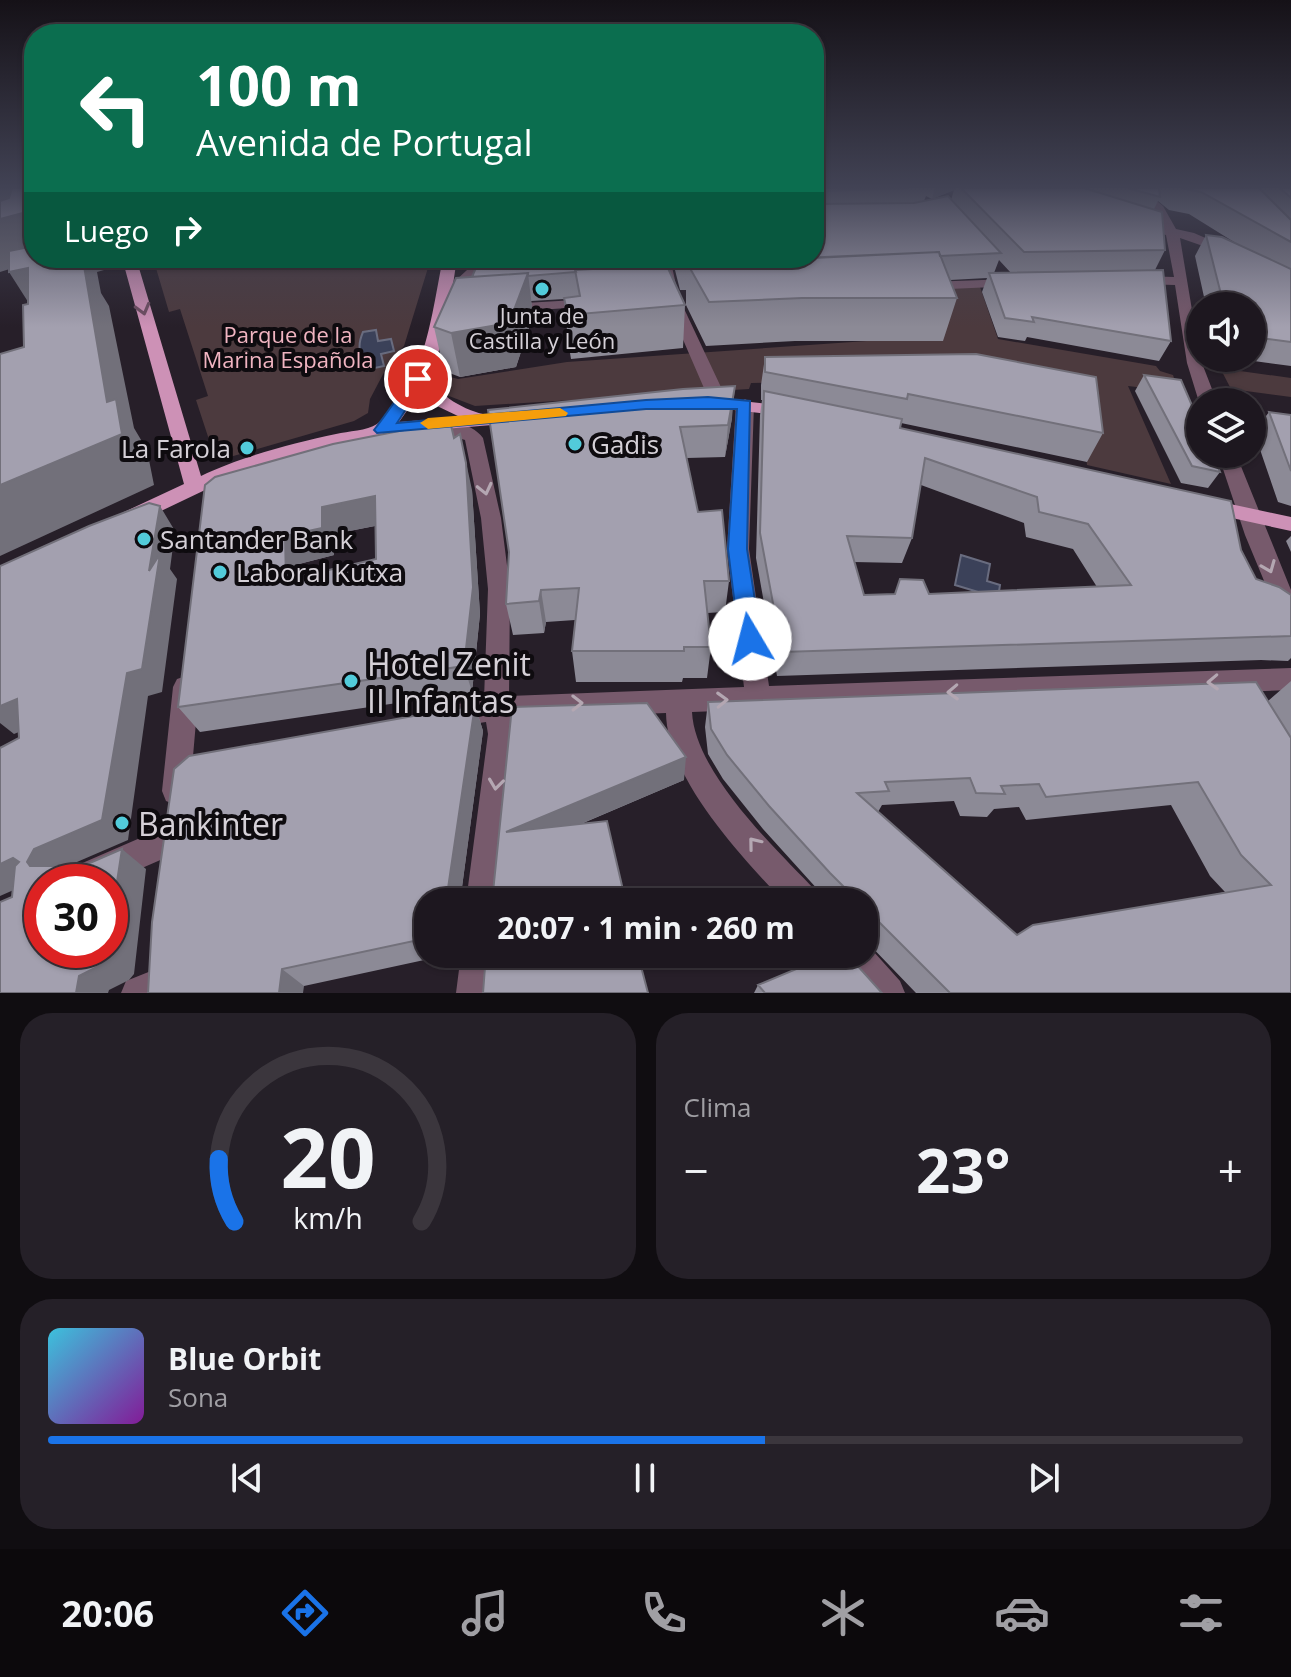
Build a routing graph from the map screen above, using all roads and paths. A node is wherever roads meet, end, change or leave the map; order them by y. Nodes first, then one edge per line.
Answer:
1 (1159, 234) edge
2 (1171, 234) edge
3 (1201, 234) edge
4 (1174, 240) junction
5 (132, 268) edge
6 (449, 268) edge
7 (480, 268) edge
8 (663, 268) edge
9 (1010, 280) edge
10 (1123, 280) edge
11 (1181, 281) junction
12 (909, 287) edge
13 (690, 297) edge
14 (664, 299) junction
15 (613, 302) edge
16 (498, 309) edge
17 (446, 310) junction
18 (421, 372) junction
19 (1203, 388) edge
20 (719, 402) junction
21 (681, 403) edge
22 (745, 404) junction
23 (537, 415) edge
24 (807, 416) edge
25 (499, 420) junction
26 (1266, 425) edge
27 (1291, 429) edge
28 (382, 430) junction
29 (451, 430) junction
30 (344, 454) junction
31 (1232, 468) edge
32 (207, 494) junction
33 (1190, 502) edge
34 (1249, 515) junction
35 (1291, 524) edge
36 (110, 526) edge
37 (1288, 607) edge
38 (189, 656) edge
39 (1291, 679) edge
40 (758, 699) junction
41 (685, 701) junction
42 (499, 707) junction
43 (426, 720) edge
44 (210, 758) edge
45 (179, 763) junction
46 (128, 867) edge
47 (484, 888) edge
48 (793, 888) edge
49 (476, 968) edge
50 (866, 968) edge
51 (473, 993) edge
52 (888, 993) edge

1 - 4 street
2 - 4 street
3 - 4 street
4 - 11 street
5 -> 32 main road
6 - 17 main road
7 - 17 street
8 - 14 street
9 - 12 street
10 - 11 street
11 - 19 street
13 - 14 street
14 - 20 street
15 - 16 street
17 - 18 main road
18 - 25 main road
18 - 28 main road
20 - 21 main road
20 - 22 main road
22 - 24 main road
22 - 40 street
23 - 25 main road
25 - 28 main road
25 - 29 main road
26 - 27 street
28 - 30 main road
28 - 32 main road
29 - 30 main road
29 -> 42 street
30 - 32 main road
31 - 34 street
32 - 36 main road
33 - 34 main road
34 - 35 main road
34 -> 37 street
38 - 45 street
39 -> 40 street
41 -> 40 street
42 -> 41 street
48 -> 41 street
42 - 43 street
42 -> 47 street
44 - 45 street
45 - 46 street
49 - 51 street
50 - 52 street

